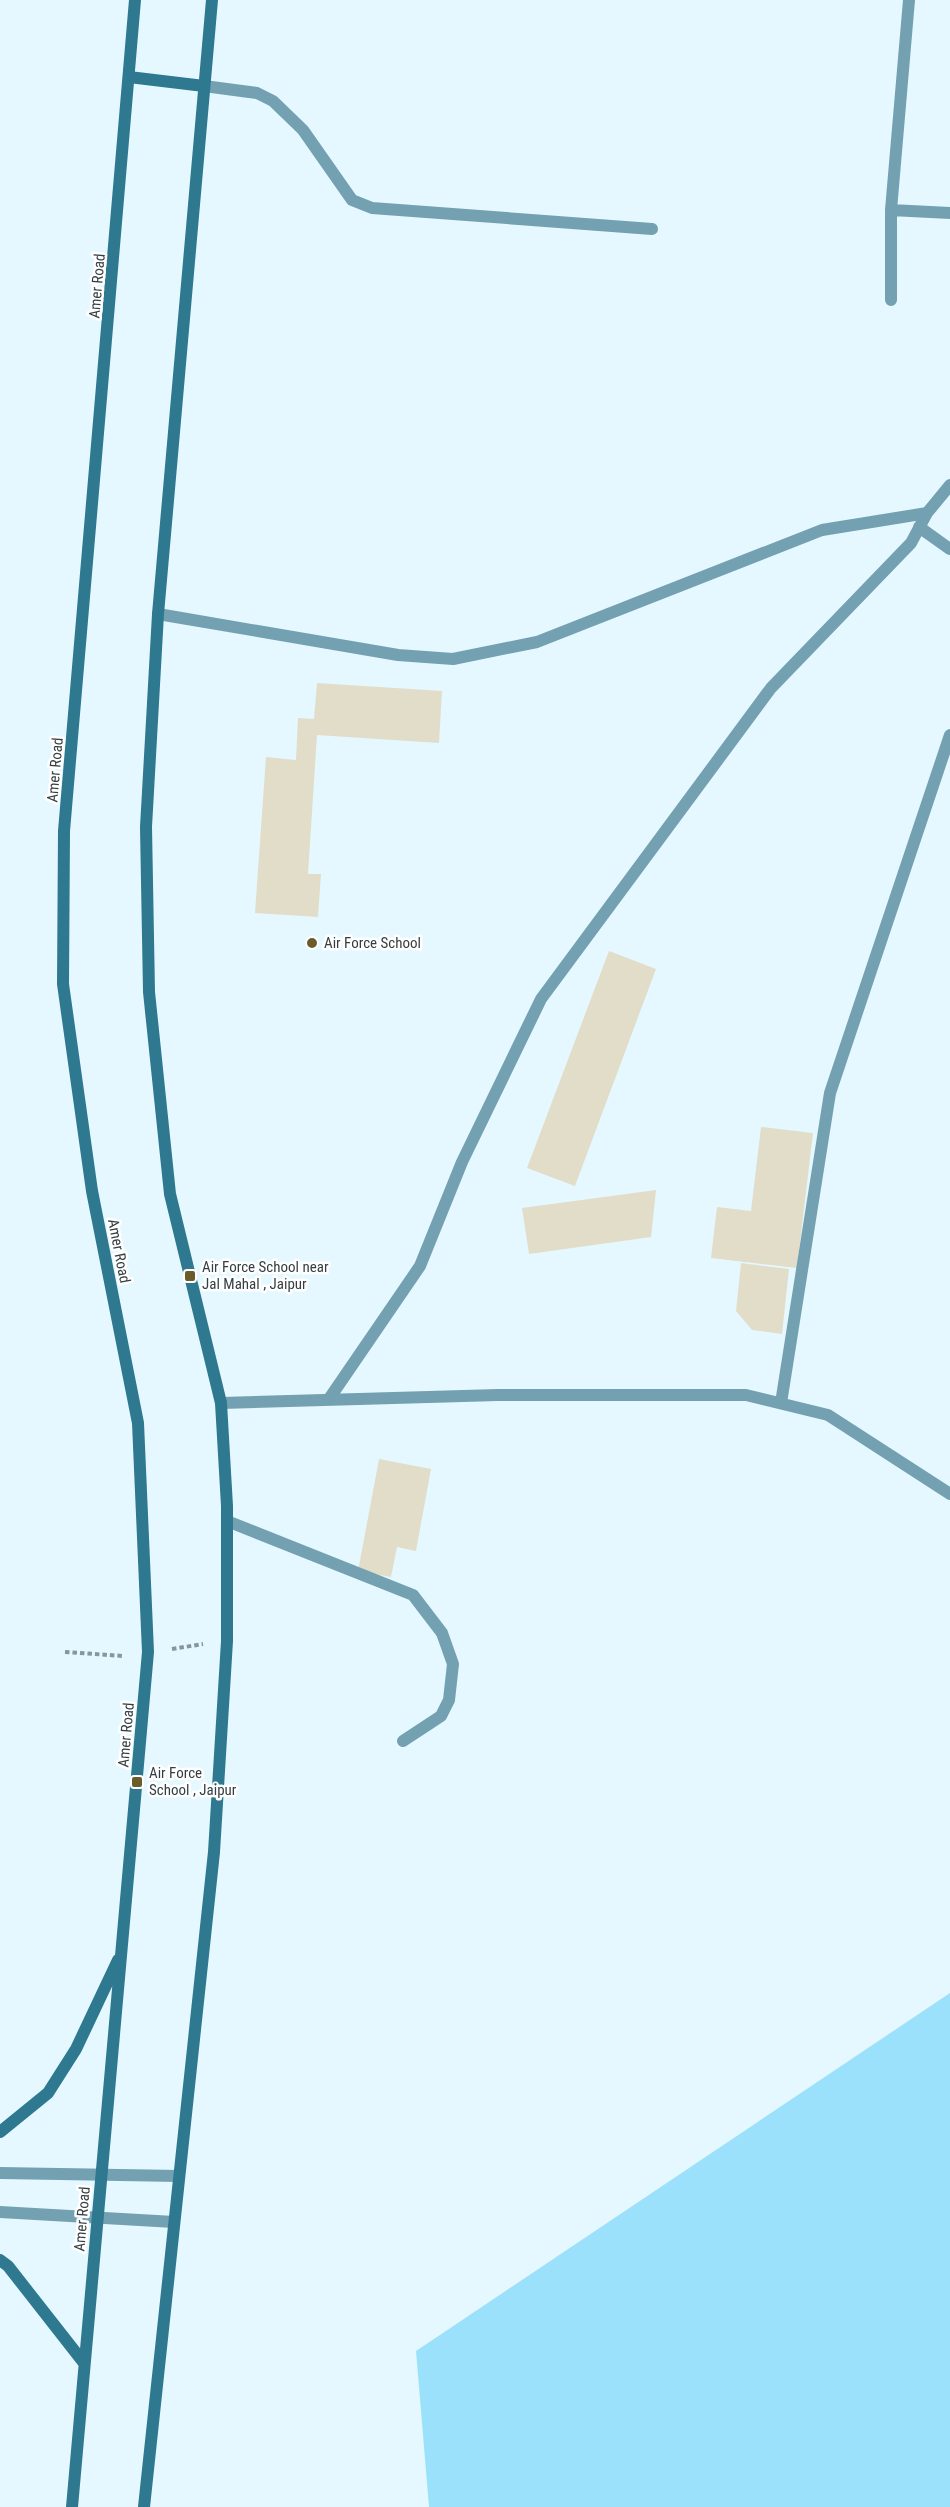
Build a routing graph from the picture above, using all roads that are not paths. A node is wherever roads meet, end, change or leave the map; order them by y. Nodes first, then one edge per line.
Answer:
1 (135, 0) edge
2 (212, 0) edge
3 (909, 0) edge
4 (129, 78) junction
5 (204, 86) junction
6 (891, 210) junction
7 (950, 213) edge
8 (652, 229) dead end
9 (891, 300) dead end
10 (950, 485) edge
11 (927, 513) junction
12 (919, 527) junction
13 (950, 549) edge
14 (158, 614) junction
15 (950, 735) edge
16 (329, 1399) junction
17 (221, 1402) junction
18 (781, 1403) junction
19 (950, 1494) edge
20 (227, 1521) junction
21 (403, 1741) dead end
22 (122, 1951) junction
23 (0, 2132) edge
24 (0, 2173) edge
25 (100, 2175) junction
26 (179, 2176) junction
27 (0, 2212) edge
28 (97, 2217) junction
29 (174, 2223) junction
30 (0, 2260) edge
31 (84, 2362) junction
32 (72, 2507) edge
33 (144, 2507) edge

1 - 4 main road, Amer Road
2 - 5 main road
3 - 6 street
4 - 5 main road
4 - 22 main road, Amer Road
5 - 8 street
5 - 14 main road
6 - 7 street
6 - 9 street
10 - 11 street
11 - 12 street
11 - 14 street
12 - 13 street
12 - 16 street
14 - 17 main road
15 - 18 street
16 - 17 street
16 - 18 street
17 - 20 main road
18 - 19 street
20 - 21 street
20 - 26 main road
22 - 23 main road
22 - 25 main road, Amer Road
24 - 25 street
25 - 26 street
25 - 28 main road, Amer Road
26 - 29 main road
27 - 28 street
28 - 29 street
28 - 31 main road, Amer Road
29 - 33 main road
30 - 31 main road
31 - 32 main road, Amer Road

